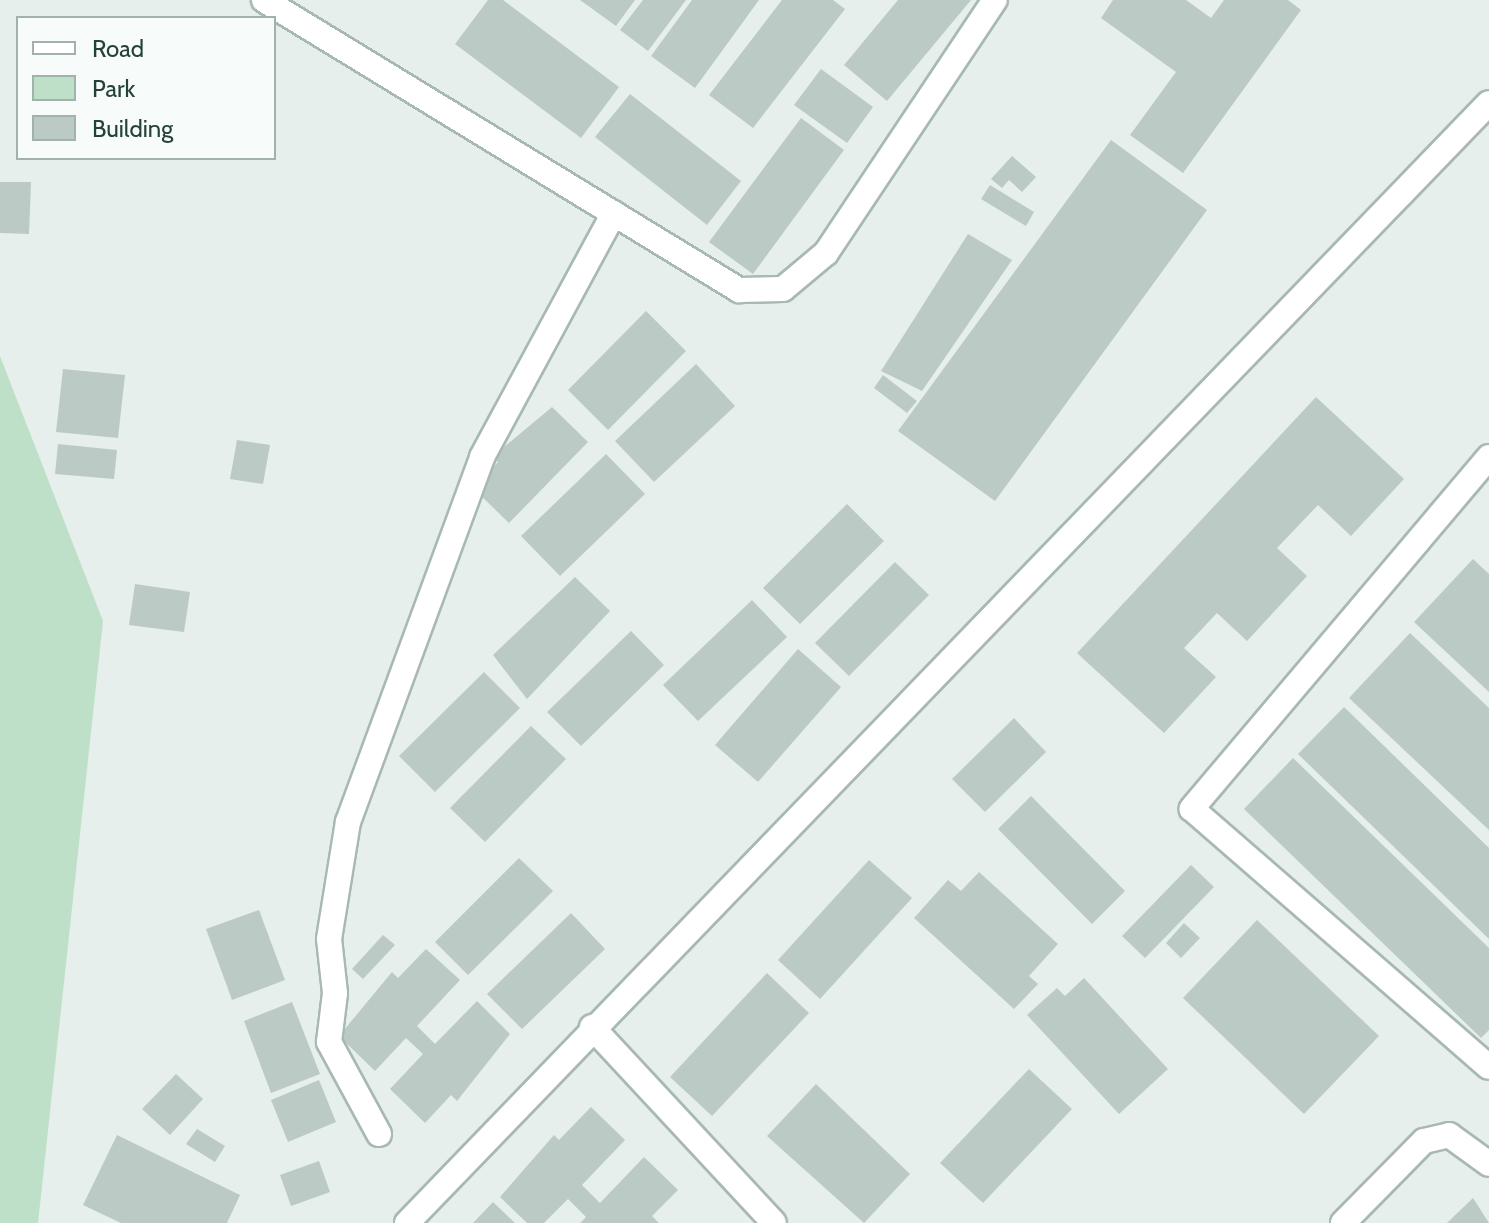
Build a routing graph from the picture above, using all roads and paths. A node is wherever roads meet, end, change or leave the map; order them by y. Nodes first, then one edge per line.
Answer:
1 (264, 0) edge
2 (995, 0) edge
3 (1489, 103) edge
4 (614, 213) junction
5 (1489, 457) edge
6 (592, 1027) junction
7 (1489, 1067) edge
8 (379, 1134) dead end
9 (1489, 1164) edge
10 (407, 1223) edge
11 (774, 1223) edge
12 (1343, 1223) edge

1 - 4 street
2 - 4 street
3 - 6 street
4 - 8 street
5 - 7 street
6 - 10 street
6 - 11 street
9 - 12 street

